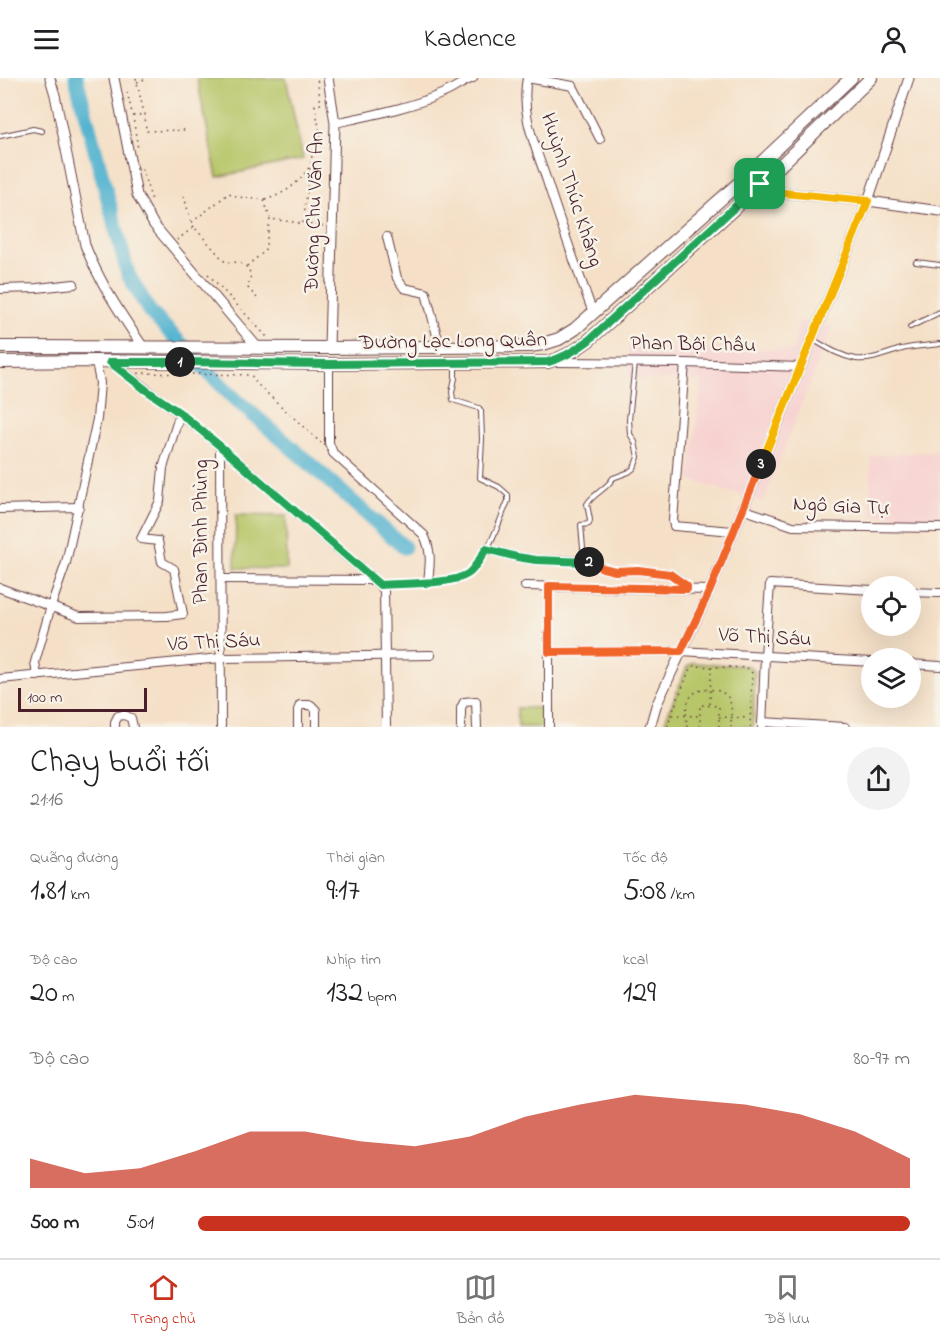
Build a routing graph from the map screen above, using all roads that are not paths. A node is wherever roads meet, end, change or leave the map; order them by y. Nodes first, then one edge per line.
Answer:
1 (50, 78) edge
2 (114, 78) edge
3 (328, 78) edge
4 (472, 78) edge
5 (527, 78) edge
6 (851, 78) edge
7 (871, 78) edge
8 (909, 78) edge
9 (335, 123) junction
10 (42, 131) dead end
11 (0, 136) edge
12 (600, 139) dead end
13 (749, 174) junction
14 (760, 184) junction
15 (868, 201) junction
16 (940, 211) edge
17 (387, 237) dead end
18 (916, 262) dead end
19 (940, 265) edge
20 (74, 284) dead end
21 (0, 289) edge
22 (940, 312) edge
23 (593, 313) junction
24 (910, 327) dead end
25 (812, 339) junction
26 (940, 344) edge
27 (0, 347) edge
28 (143, 347) junction
29 (440, 347) junction
30 (258, 348) junction
31 (329, 348) junction
32 (96, 361) junction
33 (0, 362) edge
34 (110, 362) junction
35 (548, 362) junction
36 (635, 362) junction
37 (455, 363) junction
38 (685, 363) junction
39 (329, 364) junction
40 (801, 367) junction
41 (180, 413) junction
42 (220, 446) junction
43 (79, 507) junction
44 (0, 509) edge
45 (742, 509) junction
46 (940, 528) edge
47 (733, 531) junction
48 (486, 549) junction
49 (584, 561) junction
50 (221, 579) junction
51 (377, 582) junction
52 (428, 582) junction
53 (525, 586) dead end
54 (549, 586) junction
55 (0, 588) edge
56 (687, 589) junction
57 (861, 589) edge
58 (710, 590) junction
59 (921, 592) edge
60 (940, 593) edge
61 (51, 606) junction
62 (681, 651) junction
63 (549, 652) junction
64 (431, 655) dead end
65 (386, 656) junction
66 (765, 656) junction
67 (221, 658) junction
68 (861, 661) edge
69 (921, 665) edge
70 (940, 666) edge
71 (37, 676) junction
72 (0, 679) edge
73 (762, 724) edge
74 (115, 727) edge
75 (133, 727) edge
76 (221, 727) edge
77 (298, 727) edge
78 (316, 727) edge
79 (386, 727) edge
80 (461, 727) edge
81 (477, 727) edge
82 (549, 727) edge
83 (650, 727) edge
84 (845, 727) edge

1 - 28 street
2 - 30 street
3 - 9 street, Đường Chu Văn An
4 - 9 street
5 - 12 street, Huỳnh Thúc Kháng
5 - 23 street, Huỳnh Thúc Kháng
6 - 13 main road, Đường Lạc Long Quân
7 - 14 main road, Đường Lạc Long Quân
8 - 15 street
9 - 31 street, Đường Chu Văn An
10 - 11 lane
13 - 14 street
13 - 23 main road, Đường Lạc Long Quân
14 - 15 street
14 - 35 main road, Đường Lạc Long Quân
15 - 16 street
15 - 25 street
17 - 29 street
18 - 19 lane
20 - 21 street
22 - 24 lane
23 - 29 main road, Đường Lạc Long Quân
25 - 26 lane
25 - 40 street
27 - 28 main road, Đường Lạc Long Quân
28 - 30 main road, Đường Lạc Long Quân
29 - 31 main road, Đường Lạc Long Quân
30 - 31 main road, Đường Lạc Long Quân
32 - 33 main road, Đường Lạc Long Quân
32 - 34 main road, Đường Lạc Long Quân
32 - 43 street
34 - 39 main road, Đường Lạc Long Quân
34 - 41 street
35 - 36 street, Phan Bội Châu
35 - 37 main road, Đường Lạc Long Quân
36 - 38 street, Phan Bội Châu
36 - 49 lane
37 - 39 main road, Đường Lạc Long Quân
37 - 48 lane
38 - 40 street, Phan Bội Châu
38 - 47 street
39 - 52 street
40 - 45 street
41 - 42 street
41 - 61 street
42 - 50 street, Phan Đình Phùng
42 - 51 street
43 - 44 street
43 - 61 street
45 - 46 street, Ngô Gia Tự
45 - 47 street
47 - 58 street
48 - 49 street
48 - 52 lane
49 - 56 street
50 - 51 street
50 - 67 street, Phan Đình Phùng
51 - 52 lane
51 - 65 street
53 - 54 street
54 - 56 street
54 - 63 street
55 - 61 street
56 - 58 street
57 - 66 street
58 - 62 street
59 - 60 street
61 - 71 street
62 - 63 street, Võ Thị Sáu
62 - 66 street, Võ Thị Sáu
62 - 83 street
63 - 82 street
64 - 65 street, Võ Thị Sáu
65 - 67 street, Võ Thị Sáu
65 - 79 street
66 - 68 street, Võ Thị Sáu
66 - 73 street
67 - 71 street, Võ Thị Sáu
67 - 76 street, Phan Đình Phùng
69 - 70 street
71 - 72 street, Võ Thị Sáu
73 - 84 street
74 - 75 street
77 - 78 street
80 - 81 street

